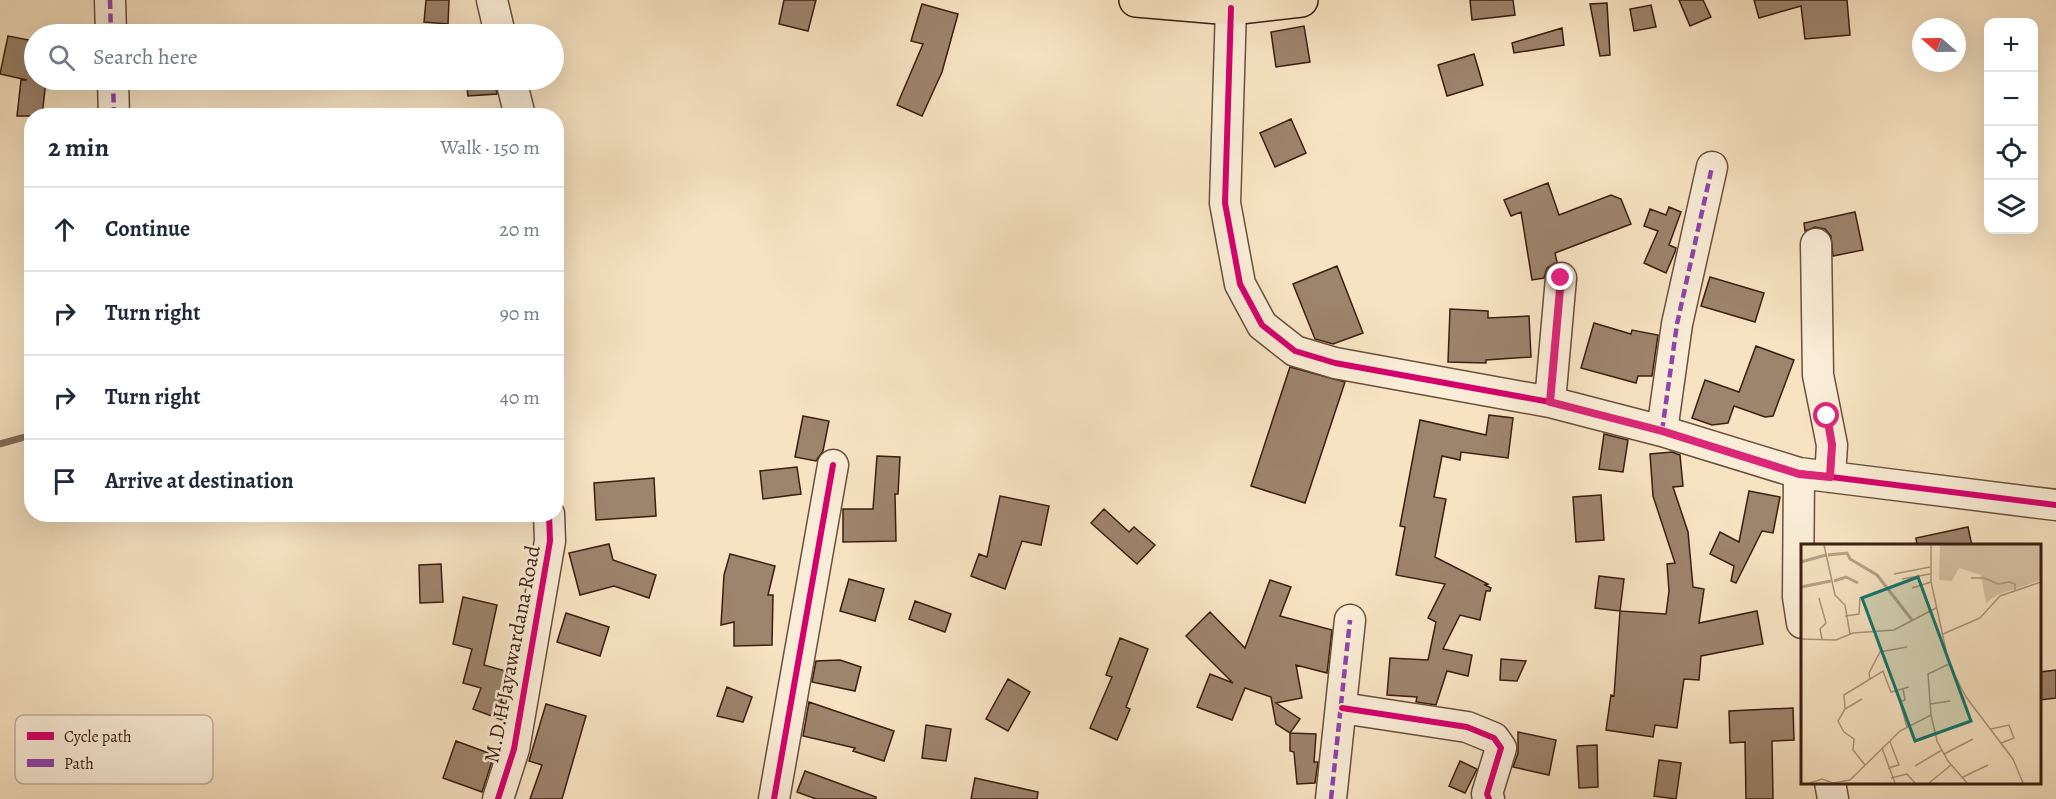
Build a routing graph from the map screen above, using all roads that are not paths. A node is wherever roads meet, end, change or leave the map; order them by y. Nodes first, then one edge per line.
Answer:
1 (110, 0) edge
2 (492, 0) edge
3 (1136, 0) edge
4 (1301, 0) edge
5 (1231, 8) junction
6 (111, 24) edge
7 (498, 24) edge
8 (113, 90) edge
9 (514, 90) edge
10 (114, 108) edge
11 (518, 108) edge
12 (1712, 167) dead end
13 (1816, 244) dead end
14 (1561, 278) dead end
15 (1550, 402) junction
16 (1662, 431) junction
17 (833, 465) dead end
18 (1799, 474) junction
19 (1830, 477) junction
20 (2056, 505) edge
21 (549, 522) edge
22 (1801, 613) edge
23 (1350, 620) dead end
24 (1342, 708) junction
25 (1830, 784) edge
26 (498, 799) edge
27 (774, 799) edge
28 (1331, 799) edge
29 (1489, 799) edge
30 (1833, 799) edge

1 - 6 street
2 - 7 street
3 - 5 main road
4 - 5 main road
5 - 15 street
8 - 10 street
9 - 11 street
12 - 16 street
13 - 19 street
14 - 15 street
15 - 16 street
16 - 18 street
17 - 27 street
18 - 19 street
18 - 22 street
19 - 20 street
21 - 26 street, M.D.H Jayawardana Road
23 - 24 street
24 - 28 street
24 - 29 street
25 - 30 street

